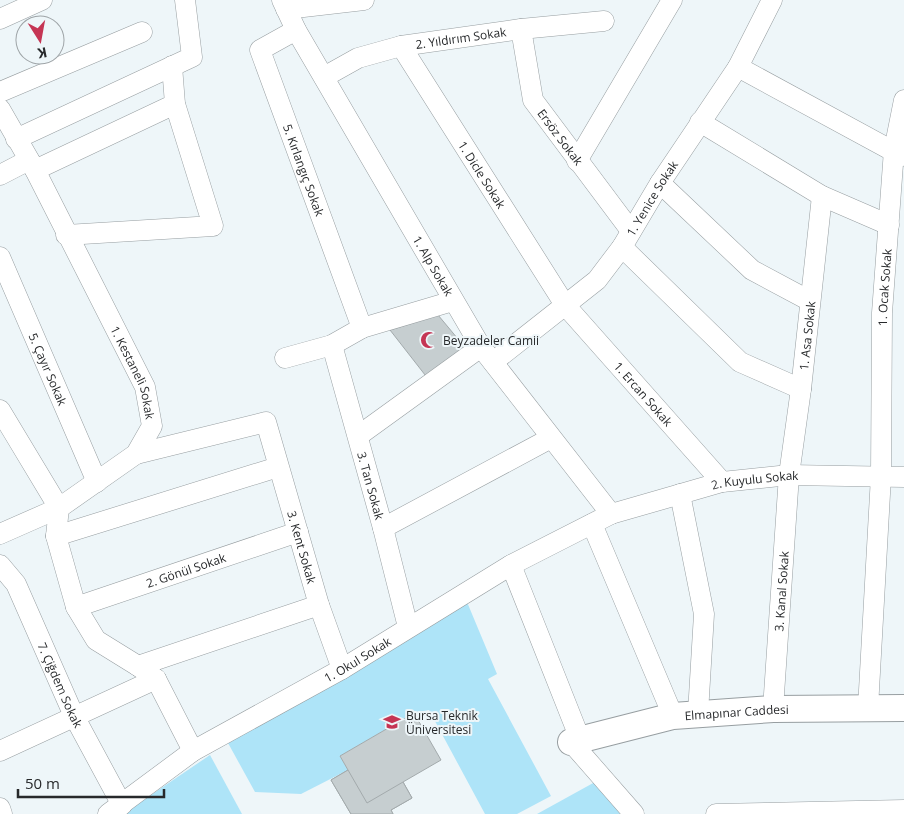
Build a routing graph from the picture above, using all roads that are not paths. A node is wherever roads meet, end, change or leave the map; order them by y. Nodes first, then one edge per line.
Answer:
1 (42, 0) edge
2 (185, 0) edge
3 (364, 0) edge
4 (672, 0) edge
5 (772, 0) edge
6 (284, 4) edge
7 (0, 19) edge
8 (604, 21) dead end
9 (521, 29) junction
10 (296, 30) junction
11 (142, 32) dead end
12 (401, 46) junction
13 (172, 66) junction
14 (738, 67) junction
15 (324, 77) junction
16 (0, 92) edge
17 (904, 100) edge
18 (175, 104) junction
19 (0, 109) edge
20 (700, 122) junction
21 (16, 139) junction
22 (899, 154) edge
23 (577, 161) junction
24 (32, 165) junction
25 (0, 174) edge
26 (660, 183) junction
27 (822, 196) junction
28 (889, 225) junction
29 (66, 235) junction
30 (626, 239) junction
31 (0, 257) edge
32 (453, 301) junction
33 (810, 301) junction
34 (564, 305) junction
35 (362, 328) junction
36 (332, 345) junction
37 (487, 355) junction
38 (285, 358) dead end
39 (802, 389) junction
40 (0, 410) edge
41 (358, 436) junction
42 (551, 438) junction
43 (136, 454) junction
44 (278, 467) junction
45 (789, 476) junction
46 (881, 476) junction
47 (904, 477) edge
48 (97, 482) junction
49 (722, 482) junction
50 (680, 494) junction
51 (59, 508) junction
52 (611, 514) junction
53 (592, 524) junction
54 (383, 528) junction
55 (298, 532) junction
56 (0, 534) edge
57 (56, 536) junction
58 (0, 565) edge
59 (512, 565) junction
60 (319, 606) junction
61 (76, 607) junction
62 (408, 627) junction
63 (138, 666) junction
64 (342, 670) junction
65 (156, 679) junction
66 (868, 708) junction
67 (904, 708) edge
68 (773, 709) junction
69 (686, 715) junction
70 (74, 716) junction
71 (576, 740) junction
72 (0, 751) edge
73 (193, 751) junction
74 (0, 808) edge
75 (115, 809) edge
76 (895, 812) edge
77 (2, 814) edge
78 (634, 814) edge
79 (716, 814) edge

1 - 7 street
2 - 13 street
3 - 6 street
4 - 23 street
5 - 14 street, 1. Yenice Sokak
6 - 10 street, 1. Alp Sokak
8 - 9 street, 2. Yıldırım Sokak
9 - 12 street, 2. Yıldırım Sokak
9 - 23 street, Ersöz Sokak
10 - 15 street, 1. Alp Sokak
10 - 35 street, 5. Kırlangıç Sokak
11 - 16 street
12 - 15 street, 2. Yıldırım Sokak
12 - 34 street, 1. Dicle Sokak
13 - 18 street
13 - 21 street
14 - 20 street, 1. Yenice Sokak
14 - 22 street
15 - 32 street, 1. Alp Sokak
17 - 22 street, 1. Ocak Sokak
18 - 24 street
18 - 29 street
19 - 21 street, 1. Kestaneli Sokak
20 - 26 street, 1. Yenice Sokak
20 - 27 street
21 - 24 street, 1. Kestaneli Sokak
22 - 28 street, 1. Ocak Sokak
23 - 30 street, Ersöz Sokak
24 - 25 street
24 - 29 street, 1. Kestaneli Sokak
26 - 30 street, 1. Yenice Sokak
26 - 33 street
27 - 28 street
27 - 33 street, 1. Asa Sokak
28 - 46 street, 1. Ocak Sokak
29 - 43 street, 1. Kestaneli Sokak
30 - 34 street, 1. Yenice Sokak
30 - 39 street, Ersöz Sokak
31 - 48 street, 5. Çayır Sokak
32 - 35 street
32 - 37 street, 1. Alp Sokak
33 - 39 street, 1. Asa Sokak
34 - 37 street, 1. Yenice Sokak
34 - 49 street, 1. Ercan Sokak
35 - 36 street
36 - 38 street
36 - 41 street, 3. Tan Sokak
37 - 41 street, 1. Yenice Sokak
37 - 42 street, 1. Alp Sokak
39 - 45 street, 1. Asa Sokak
40 - 51 street
41 - 54 street, 3. Tan Sokak
42 - 52 street, 1. Alp Sokak
42 - 54 street
43 - 44 street, 3. Kent Sokak
43 - 48 street, 1. Kestaneli Sokak
44 - 55 street, 3. Kent Sokak
44 - 57 street
45 - 46 street, 2. Kuyulu Sokak
45 - 49 street, 2. Kuyulu Sokak
45 - 68 street, 3. Kanal Sokak
46 - 47 street, 2. Kuyulu Sokak
46 - 66 street, 1. Ocak Sokak
48 - 51 street, 1. Kestaneli Sokak
49 - 50 street, 2. Kuyulu Sokak
50 - 52 street, 2. Kuyulu Sokak
50 - 69 street
51 - 56 street, 1. Kestaneli Sokak
51 - 57 street
52 - 53 street, 1. Okul Sokak
53 - 59 street, 1. Okul Sokak
53 - 69 street
54 - 62 street, 3. Tan Sokak
55 - 60 street, 3. Kent Sokak
55 - 61 street, 2. Gönül Sokak
57 - 61 street
58 - 70 street, 7. Çiğdem Sokak
59 - 62 street, 1. Okul Sokak
59 - 71 street
60 - 63 street
60 - 64 street, 3. Kent Sokak
61 - 63 street
62 - 64 street, 1. Okul Sokak
63 - 65 street
64 - 73 street, 1. Okul Sokak
65 - 70 street
65 - 73 street
66 - 67 street, Elmapınar Caddesi
66 - 68 street, Elmapınar Caddesi
68 - 69 street, Elmapınar Caddesi
69 - 71 street, Elmapınar Caddesi
70 - 72 street
70 - 75 street, 7. Çiğdem Sokak
71 - 78 street
73 - 75 street, 1. Okul Sokak
74 - 77 street
76 - 79 street

